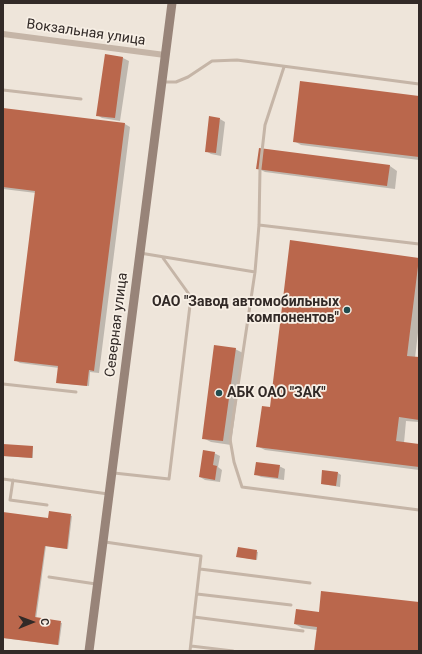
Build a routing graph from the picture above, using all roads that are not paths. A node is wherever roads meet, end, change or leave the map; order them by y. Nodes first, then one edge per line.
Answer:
1 (172, 3) edge
2 (3, 34) edge
3 (165, 55) junction
4 (284, 67) junction
5 (162, 82) junction
6 (419, 84) edge
7 (3, 90) edge
8 (81, 99) dead end
9 (259, 226) junction
10 (419, 244) edge
11 (140, 253) junction
12 (163, 258) junction
13 (255, 272) junction
14 (3, 384) edge
15 (76, 392) dead end
16 (112, 472) junction
17 (3, 479) edge
18 (13, 480) junction
19 (109, 494) junction
20 (47, 505) dead end
21 (419, 510) edge
22 (103, 542) junction
23 (200, 569) junction
24 (49, 577) dead end
25 (310, 583) dead end
26 (98, 584) junction
27 (197, 594) junction
28 (291, 605) dead end
29 (194, 617) junction
30 (303, 631) dead end
31 (191, 646) junction
32 (89, 651) edge
33 (190, 651) edge
34 (233, 651) edge

1 - 3 main road, Северная улица
2 - 3 street, Вокзальная улица
3 - 5 main road, Северная улица
4 - 5 lane
4 - 6 lane
4 - 9 lane
5 - 11 main road, Северная улица
7 - 8 lane
9 - 10 lane
9 - 13 lane
11 - 12 lane
11 - 16 main road, Северная улица
12 - 13 lane
12 - 16 lane
13 - 21 lane
14 - 15 lane
16 - 19 main road, Северная улица
17 - 18 lane
18 - 19 lane
18 - 20 lane
19 - 22 main road, Северная улица
22 - 23 lane
22 - 26 main road, Северная улица
23 - 25 lane
23 - 27 lane
24 - 26 lane
26 - 32 main road, Северная улица
27 - 28 lane
27 - 29 lane
29 - 30 lane
29 - 31 lane
31 - 33 lane
31 - 34 lane

